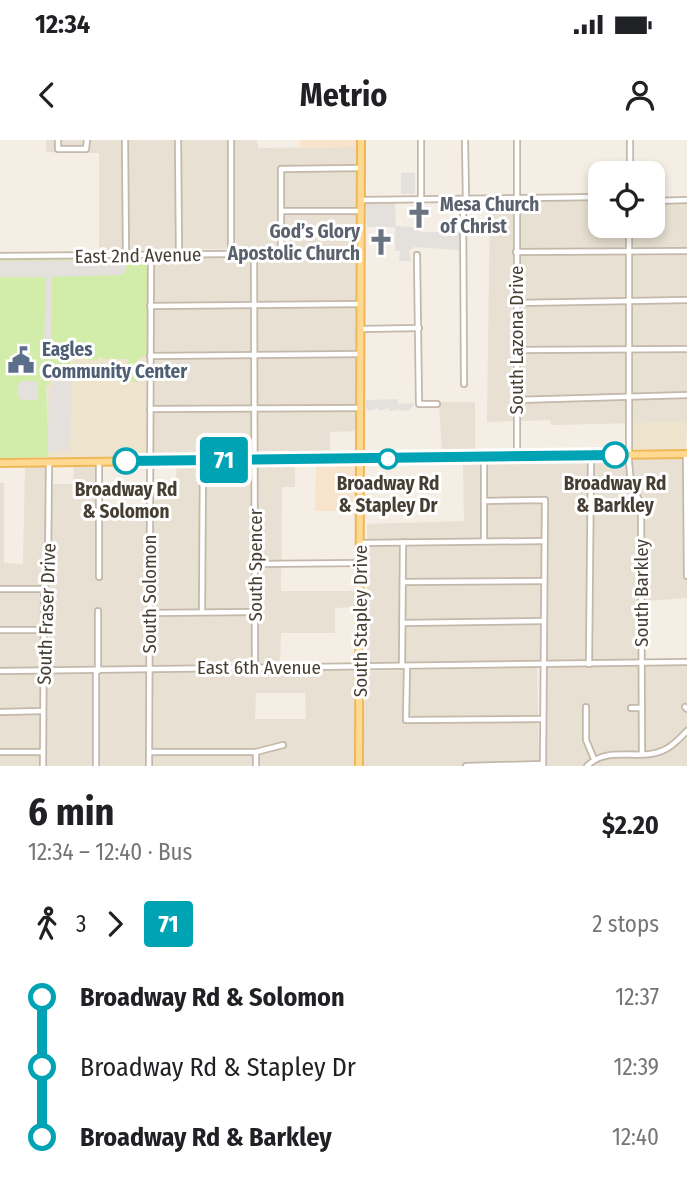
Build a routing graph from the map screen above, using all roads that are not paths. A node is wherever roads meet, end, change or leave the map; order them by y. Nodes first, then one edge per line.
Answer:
1 (58, 140) edge
2 (86, 140) edge
3 (125, 140) edge
4 (178, 140) edge
5 (231, 140) edge
6 (361, 140) edge
7 (421, 140) edge
8 (465, 140) edge
9 (517, 140) edge
10 (630, 140) edge
11 (630, 161) edge
12 (361, 168) junction
13 (588, 197) edge
14 (517, 198) junction
15 (421, 199) junction
16 (464, 199) junction
17 (361, 200) junction
18 (687, 200) edge
19 (665, 201) edge
20 (281, 211) junction
21 (361, 211) junction
22 (629, 238) edge
23 (629, 251) junction
24 (687, 251) edge
25 (516, 252) junction
26 (254, 253) junction
27 (281, 253) junction
28 (361, 253) junction
29 (179, 254) junction
30 (232, 254) junction
31 (125, 255) junction
32 (151, 255) junction
33 (417, 255) dead end
34 (0, 256) edge
35 (687, 300) edge
36 (630, 301) junction
37 (517, 303) junction
38 (361, 304) junction
39 (254, 305) junction
40 (150, 306) junction
41 (419, 328) junction
42 (361, 329) junction
43 (630, 349) junction
44 (687, 349) edge
45 (517, 350) junction
46 (361, 354) junction
47 (256, 355) junction
48 (150, 356) junction
49 (464, 384) dead end
50 (687, 395) edge
51 (629, 396) junction
52 (517, 400) junction
53 (437, 404) dead end
54 (256, 408) junction
55 (361, 408) junction
56 (150, 409) junction
57 (686, 454) edge
58 (629, 455) junction
59 (591, 456) junction
60 (484, 457) junction
61 (517, 457) junction
62 (361, 459) junction
63 (256, 460) junction
64 (99, 461) junction
65 (150, 461) junction
66 (203, 461) junction
67 (49, 462) junction
68 (0, 463) edge
69 (687, 499) edge
70 (484, 501) junction
71 (686, 540) edge
72 (484, 541) junction
73 (544, 541) junction
74 (360, 542) junction
75 (403, 542) junction
76 (360, 563) junction
77 (255, 564) junction
78 (687, 576) edge
79 (99, 578) dead end
80 (544, 580) junction
81 (403, 582) junction
82 (0, 589) edge
83 (44, 589) junction
84 (99, 611) dead end
85 (202, 612) junction
86 (254, 612) junction
87 (149, 613) junction
88 (543, 621) junction
89 (402, 623) junction
90 (0, 630) edge
91 (44, 630) junction
92 (687, 662) edge
93 (641, 663) junction
94 (543, 664) junction
95 (589, 664) junction
96 (405, 666) junction
97 (360, 667) junction
98 (254, 668) junction
99 (149, 669) junction
100 (0, 671) edge
101 (43, 671) junction
102 (97, 671) junction
103 (586, 707) dead end
104 (631, 708) dead end
105 (642, 708) junction
106 (0, 712) edge
107 (43, 712) junction
108 (543, 719) junction
109 (687, 731) edge
110 (283, 745) dead end
111 (0, 752) edge
112 (43, 752) junction
113 (149, 752) junction
114 (256, 752) junction
115 (642, 754) junction
116 (594, 759) junction
117 (502, 765) edge
118 (543, 765) edge
119 (43, 766) edge
120 (96, 766) edge
121 (149, 766) edge
122 (256, 766) edge
123 (359, 766) edge
124 (466, 766) edge
125 (587, 766) edge

1 - 2 street
3 - 31 street
4 - 29 street
5 - 30 street
6 - 12 main road, South Stapley Drive
7 - 15 street
8 - 16 street
9 - 14 street, South Lazona Drive
10 - 11 street
12 - 17 main road, South Stapley Drive
12 - 20 street
13 - 14 street
14 - 16 street
14 - 25 street, South Lazona Drive
15 - 16 street
15 - 17 street
16 - 49 street
17 - 21 main road, South Stapley Drive
18 - 19 street
20 - 21 street
20 - 27 street
21 - 28 main road, South Stapley Drive
22 - 23 street, South Barkley
23 - 24 street
23 - 25 street
23 - 36 street, South Barkley
25 - 37 street, South Lazona Drive
26 - 27 street, East 2nd Avenue
26 - 30 street, East 2nd Avenue
26 - 39 street, South Spencer
27 - 28 street, East 2nd Avenue
28 - 38 main road, South Stapley Drive
29 - 30 street, East 2nd Avenue
29 - 32 street, East 2nd Avenue
31 - 32 street, East 2nd Avenue
31 - 34 street, East 2nd Avenue
32 - 40 street, South Solomon
33 - 41 street
35 - 36 street
36 - 37 street
36 - 43 street, South Barkley
37 - 45 street, South Lazona Drive
38 - 39 street
38 - 42 main road, South Stapley Drive
39 - 40 street
39 - 47 street, South Spencer
40 - 48 street, South Solomon
41 - 42 street
41 - 53 street
42 - 46 main road, South Stapley Drive
43 - 44 street
43 - 45 street
43 - 51 street, South Barkley
45 - 52 street, South Lazona Drive
46 - 47 street
46 - 55 main road, South Stapley Drive
47 - 48 street
47 - 54 street, South Spencer
48 - 56 street, South Solomon
50 - 51 street
51 - 52 street
51 - 58 street, South Barkley
52 - 61 street, South Lazona Drive
54 - 55 street
54 - 56 street
54 - 63 street, South Spencer
55 - 62 main road, South Stapley Drive
56 - 65 street, South Solomon
57 - 58 main road
57 - 69 street
58 - 59 main road
58 - 93 street, South Barkley
59 - 61 main road
59 - 95 street
60 - 61 main road
60 - 62 main road
60 - 70 street
62 - 63 main road
62 - 74 main road, South Stapley Drive
63 - 66 main road
63 - 77 street, South Spencer
64 - 65 main road
64 - 67 main road
64 - 79 street
65 - 66 main road
65 - 87 street, South Solomon
66 - 85 street
67 - 68 main road
67 - 83 street, South Fraser Drive
69 - 71 street
70 - 72 street
70 - 73 street
71 - 78 street
72 - 73 street
72 - 75 street
73 - 80 street
74 - 75 street
74 - 76 main road, South Stapley Drive
75 - 81 street
76 - 77 street
76 - 97 main road, South Stapley Drive
77 - 86 street, South Spencer
80 - 81 street
80 - 88 street
81 - 89 street
82 - 83 street
83 - 91 street, South Fraser Drive
84 - 102 street
85 - 86 street
85 - 87 street
86 - 98 street, South Spencer
87 - 99 street, South Solomon
88 - 89 street
88 - 94 street
89 - 96 street
90 - 91 street
91 - 101 street, South Fraser Drive
92 - 93 street, East 6th Avenue
93 - 95 street, East 6th Avenue
93 - 105 street, South Barkley
94 - 95 street, East 6th Avenue
94 - 96 street, East 6th Avenue
94 - 108 street
96 - 97 street, East 6th Avenue
96 - 108 street
97 - 98 street, East 6th Avenue
97 - 123 main road, South Stapley Drive
98 - 99 street, East 6th Avenue
99 - 102 street, East 6th Avenue
99 - 113 street, South Solomon
100 - 101 street, East 6th Avenue
101 - 102 street, East 6th Avenue
101 - 107 street, South Fraser Drive
102 - 120 street
103 - 116 street
104 - 105 street
105 - 115 street, South Barkley
106 - 107 street
107 - 112 street, South Fraser Drive
108 - 118 street
109 - 115 street
110 - 114 street
111 - 112 street
112 - 119 street, South Fraser Drive
113 - 114 street
113 - 121 street, South Solomon
114 - 122 street
115 - 116 street
116 - 125 street
117 - 118 street
117 - 124 street

